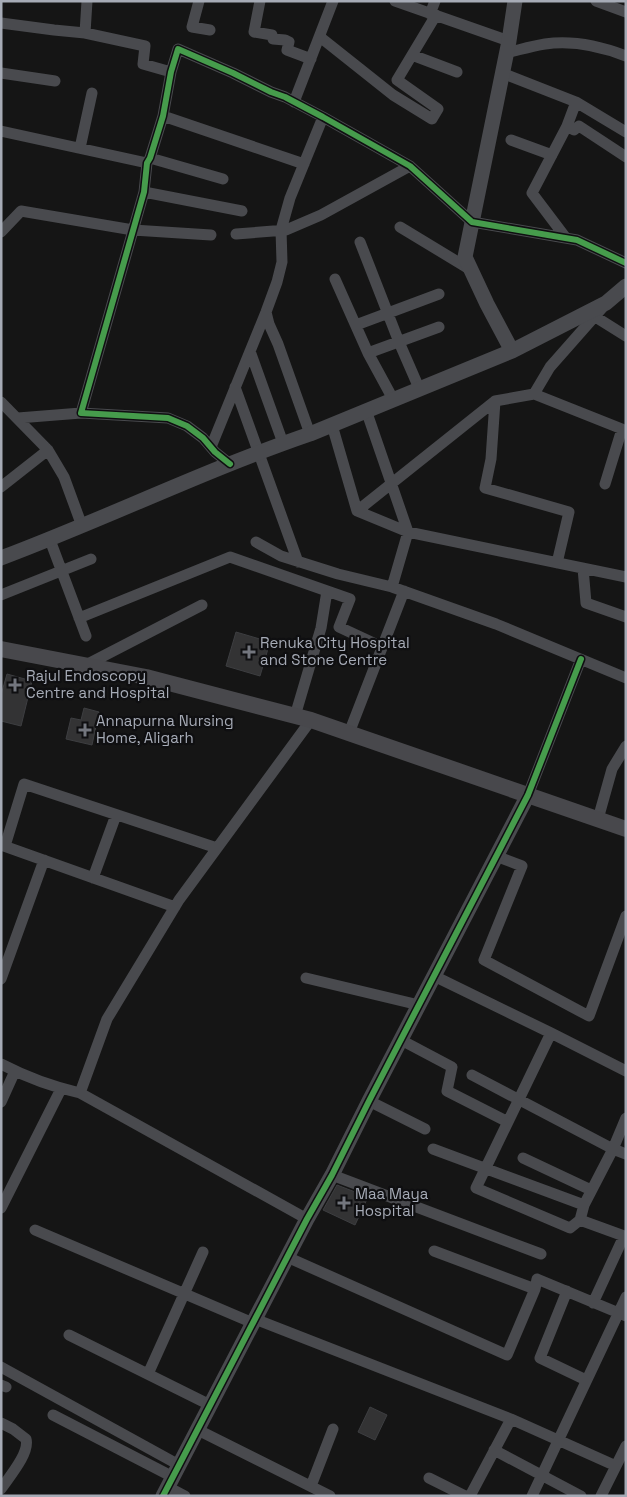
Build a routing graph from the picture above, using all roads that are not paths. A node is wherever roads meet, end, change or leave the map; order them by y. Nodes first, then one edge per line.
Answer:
1 (87, 1) edge
2 (199, 1) edge
3 (260, 1) edge
4 (333, 1) edge
5 (395, 1) edge
6 (434, 1) edge
7 (516, 1) edge
8 (596, 1) edge
9 (626, 12) edge
10 (433, 15) junction
11 (1, 23) edge
12 (210, 30) dead end
13 (85, 33) junction
14 (320, 37) junction
15 (508, 47) junction
16 (412, 55) junction
17 (626, 56) edge
18 (311, 59) junction
19 (171, 72) junction
20 (457, 72) dead end
21 (1, 73) edge
22 (502, 73) junction
23 (56, 80) dead end
24 (92, 93) dead end
25 (294, 102) junction
26 (576, 102) junction
27 (163, 116) junction
28 (323, 117) junction
29 (567, 126) junction
30 (1, 131) edge
31 (626, 132) edge
32 (510, 140) dead end
33 (80, 148) junction
34 (552, 155) junction
35 (626, 157) edge
36 (149, 161) junction
37 (304, 164) junction
38 (410, 166) junction
39 (223, 179) dead end
40 (144, 192) junction
41 (242, 211) dead end
42 (472, 222) junction
43 (400, 227) dead end
44 (132, 230) junction
45 (281, 230) junction
46 (1, 232) edge
47 (236, 234) dead end
48 (211, 235) dead end
49 (566, 238) junction
50 (360, 242) dead end
51 (626, 262) edge
52 (471, 270) junction
53 (336, 279) dead end
54 (623, 291) edge
55 (439, 294) dead end
56 (606, 303) junction
57 (266, 312) junction
58 (388, 313) junction
59 (594, 316) junction
60 (356, 325) junction
61 (439, 327) dead end
62 (626, 336) edge
63 (399, 342) junction
64 (250, 351) junction
65 (512, 351) junction
66 (368, 353) junction
67 (235, 387) junction
68 (420, 388) junction
69 (534, 394) junction
70 (393, 399) junction
71 (495, 401) junction
72 (1, 402) edge
73 (366, 410) junction
74 (81, 413) junction
75 (18, 418) junction
76 (332, 425) junction
77 (310, 434) junction
78 (284, 443) junction
79 (211, 447) junction
80 (48, 450) junction
81 (259, 453) junction
82 (230, 464) junction
83 (392, 484) junction
84 (606, 484) dead end
85 (1, 487) edge
86 (357, 511) junction
87 (82, 526) junction
88 (408, 532) junction
89 (50, 540) junction
90 (256, 542) dead end
91 (1, 558) edge
92 (91, 559) dead end
93 (298, 562) junction
94 (557, 563) junction
95 (583, 568) junction
96 (62, 570) junction
97 (626, 577) edge
98 (392, 587) junction
99 (327, 591) junction
100 (404, 591) junction
101 (1, 595) edge
102 (202, 604) dead end
103 (626, 617) edge
104 (79, 618) junction
105 (86, 636) dead end
106 (382, 647) junction
107 (1, 649) edge
108 (580, 659) junction
109 (86, 665) junction
110 (626, 678) edge
111 (295, 716) junction
112 (311, 720) junction
113 (349, 734) junction
114 (625, 748) edge
115 (528, 795) junction
116 (116, 815) junction
117 (598, 819) junction
118 (626, 829) edge
119 (3, 846) edge
120 (217, 848) junction
121 (496, 856) junction
122 (44, 860) junction
123 (93, 878) junction
124 (175, 906) junction
125 (625, 921) edge
126 (5, 957) edge
127 (434, 976) junction
128 (1, 978) edge
129 (306, 978) dead end
130 (419, 1005) junction
131 (551, 1033) junction
132 (401, 1040) junction
133 (1, 1064) edge
134 (15, 1071) junction
135 (626, 1071) edge
136 (472, 1075) dead end
137 (61, 1089) junction
138 (80, 1094) junction
139 (519, 1099) junction
140 (369, 1101) junction
141 (1, 1102) edge
142 (626, 1118) edge
143 (508, 1122) junction
144 (425, 1128) dead end
145 (432, 1149) dead end
146 (613, 1149) junction
147 (626, 1154) edge
148 (523, 1158) dead end
149 (485, 1169) junction
150 (332, 1175) junction
151 (591, 1190) junction
152 (584, 1205) junction
153 (1, 1208) edge
154 (308, 1219) junction
155 (580, 1220) junction
156 (35, 1230) dead end
157 (434, 1251) dead end
158 (203, 1252) dead end
159 (541, 1254) dead end
160 (288, 1258) junction
161 (534, 1288) junction
162 (566, 1291) junction
163 (184, 1294) junction
164 (626, 1297) edge
165 (593, 1303) junction
166 (622, 1315) edge
167 (254, 1321) junction
168 (69, 1336) dead end
169 (1, 1368) edge
170 (148, 1374) junction
171 (586, 1380) junction
172 (210, 1405) junction
173 (53, 1415) dead end
174 (510, 1419) junction
175 (1, 1423) edge
176 (333, 1429) dead end
177 (198, 1430) junction
178 (558, 1440) junction
179 (626, 1446) edge
180 (494, 1450) junction
181 (616, 1466) junction
182 (542, 1475) junction
183 (429, 1478) dead end
184 (171, 1481) edge
185 (311, 1486) junction
186 (1, 1489) edge
187 (606, 1494) edge
188 (185, 1496) edge
189 (330, 1496) edge
190 (465, 1496) edge
191 (470, 1496) edge
192 (532, 1496) edge
193 (581, 1496) edge

1 - 13 street
2 - 12 street
3 - 18 street
4 - 14 street
5 - 10 street
6 - 10 street
7 - 15 street
8 - 9 street
10 - 15 street
10 - 16 street
11 - 13 street
13 - 19 street
14 - 16 street
14 - 18 street
15 - 17 street
15 - 22 street
16 - 20 street
18 - 25 street
19 - 25 street
19 - 27 street
21 - 23 street
22 - 26 street
22 - 42 street
24 - 33 street
25 - 28 street
26 - 29 street
26 - 31 street
27 - 36 street
27 - 37 street
28 - 37 street
28 - 38 street
29 - 34 street
29 - 35 street
30 - 33 street
32 - 34 street
33 - 36 street
34 - 49 street
36 - 39 street
36 - 40 street
37 - 45 street
38 - 42 street
38 - 45 street
40 - 41 street
40 - 44 street
42 - 49 street
42 - 52 street
43 - 52 street
44 - 46 street
44 - 48 street
44 - 74 street
45 - 47 street
45 - 57 street
49 - 51 street
50 - 58 street
52 - 65 street
53 - 60 street
54 - 56 street
55 - 58 street
56 - 59 street
56 - 65 street
57 - 64 street
57 - 77 street
58 - 60 street
58 - 63 street
59 - 62 street
59 - 69 street
60 - 66 street
61 - 63 street
63 - 66 street
63 - 68 street
64 - 67 street
64 - 78 street
65 - 68 street
66 - 70 street
67 - 79 street
67 - 81 street
68 - 70 street
69 - 71 street
69 - 84 street
70 - 73 street
71 - 83 street
71 - 94 street
72 - 75 street
73 - 76 street
73 - 83 street
74 - 75 street
74 - 79 street
75 - 80 street
76 - 77 street
76 - 86 street
77 - 78 street
78 - 81 street
79 - 82 street
80 - 85 street
80 - 87 street
81 - 82 street
81 - 93 street
82 - 87 street
83 - 86 street
83 - 88 street
86 - 88 street
87 - 89 street
88 - 94 street
88 - 98 street
89 - 91 street
89 - 96 street
90 - 93 street
92 - 96 street
93 - 98 street
94 - 95 street
95 - 97 street
95 - 103 street
96 - 101 street
96 - 104 street
98 - 100 street
99 - 104 street
99 - 106 street
99 - 111 street
100 - 106 street
100 - 108 street
102 - 109 street
104 - 105 street
106 - 113 street
107 - 109 main road
108 - 110 street
108 - 115 street
109 - 111 main road
111 - 112 main road
112 - 113 main road
112 - 120 street
113 - 115 main road
114 - 117 street
115 - 117 main road
115 - 121 street
116 - 119 street
116 - 120 street
116 - 123 street
117 - 118 main road
119 - 122 street
120 - 124 street
121 - 125 street
121 - 127 street
122 - 123 street
122 - 126 street
123 - 124 street
124 - 138 street
126 - 128 street
127 - 130 street
127 - 131 street
129 - 130 street
130 - 132 street
131 - 135 street
131 - 139 street
132 - 140 street
132 - 143 street
133 - 134 street
134 - 137 street
134 - 141 street
136 - 139 street
137 - 138 street
137 - 153 street
138 - 154 street
139 - 143 street
139 - 146 street
140 - 144 street
140 - 150 street
142 - 146 street
143 - 149 street
145 - 149 street
146 - 147 street
146 - 151 street
148 - 151 street
149 - 152 street
149 - 155 street
150 - 154 street
150 - 159 street
151 - 152 street
152 - 155 street
154 - 160 street
155 - 165 street
156 - 163 street
157 - 161 street
158 - 163 street
160 - 161 street
160 - 167 street
161 - 162 street
162 - 165 street
162 - 171 street
163 - 167 street
163 - 170 street
164 - 166 street
165 - 166 street
166 - 171 street
167 - 172 street
167 - 174 street
168 - 170 street
169 - 184 street
170 - 172 street
171 - 178 street
172 - 177 street
173 - 184 street
174 - 178 street
174 - 180 street
175 - 186 street
176 - 185 street
177 - 184 street
177 - 185 street
178 - 181 street
178 - 182 street
179 - 181 street
180 - 182 street
180 - 191 street
181 - 187 street
182 - 192 street
182 - 193 street
183 - 190 street
184 - 188 street
185 - 189 street

